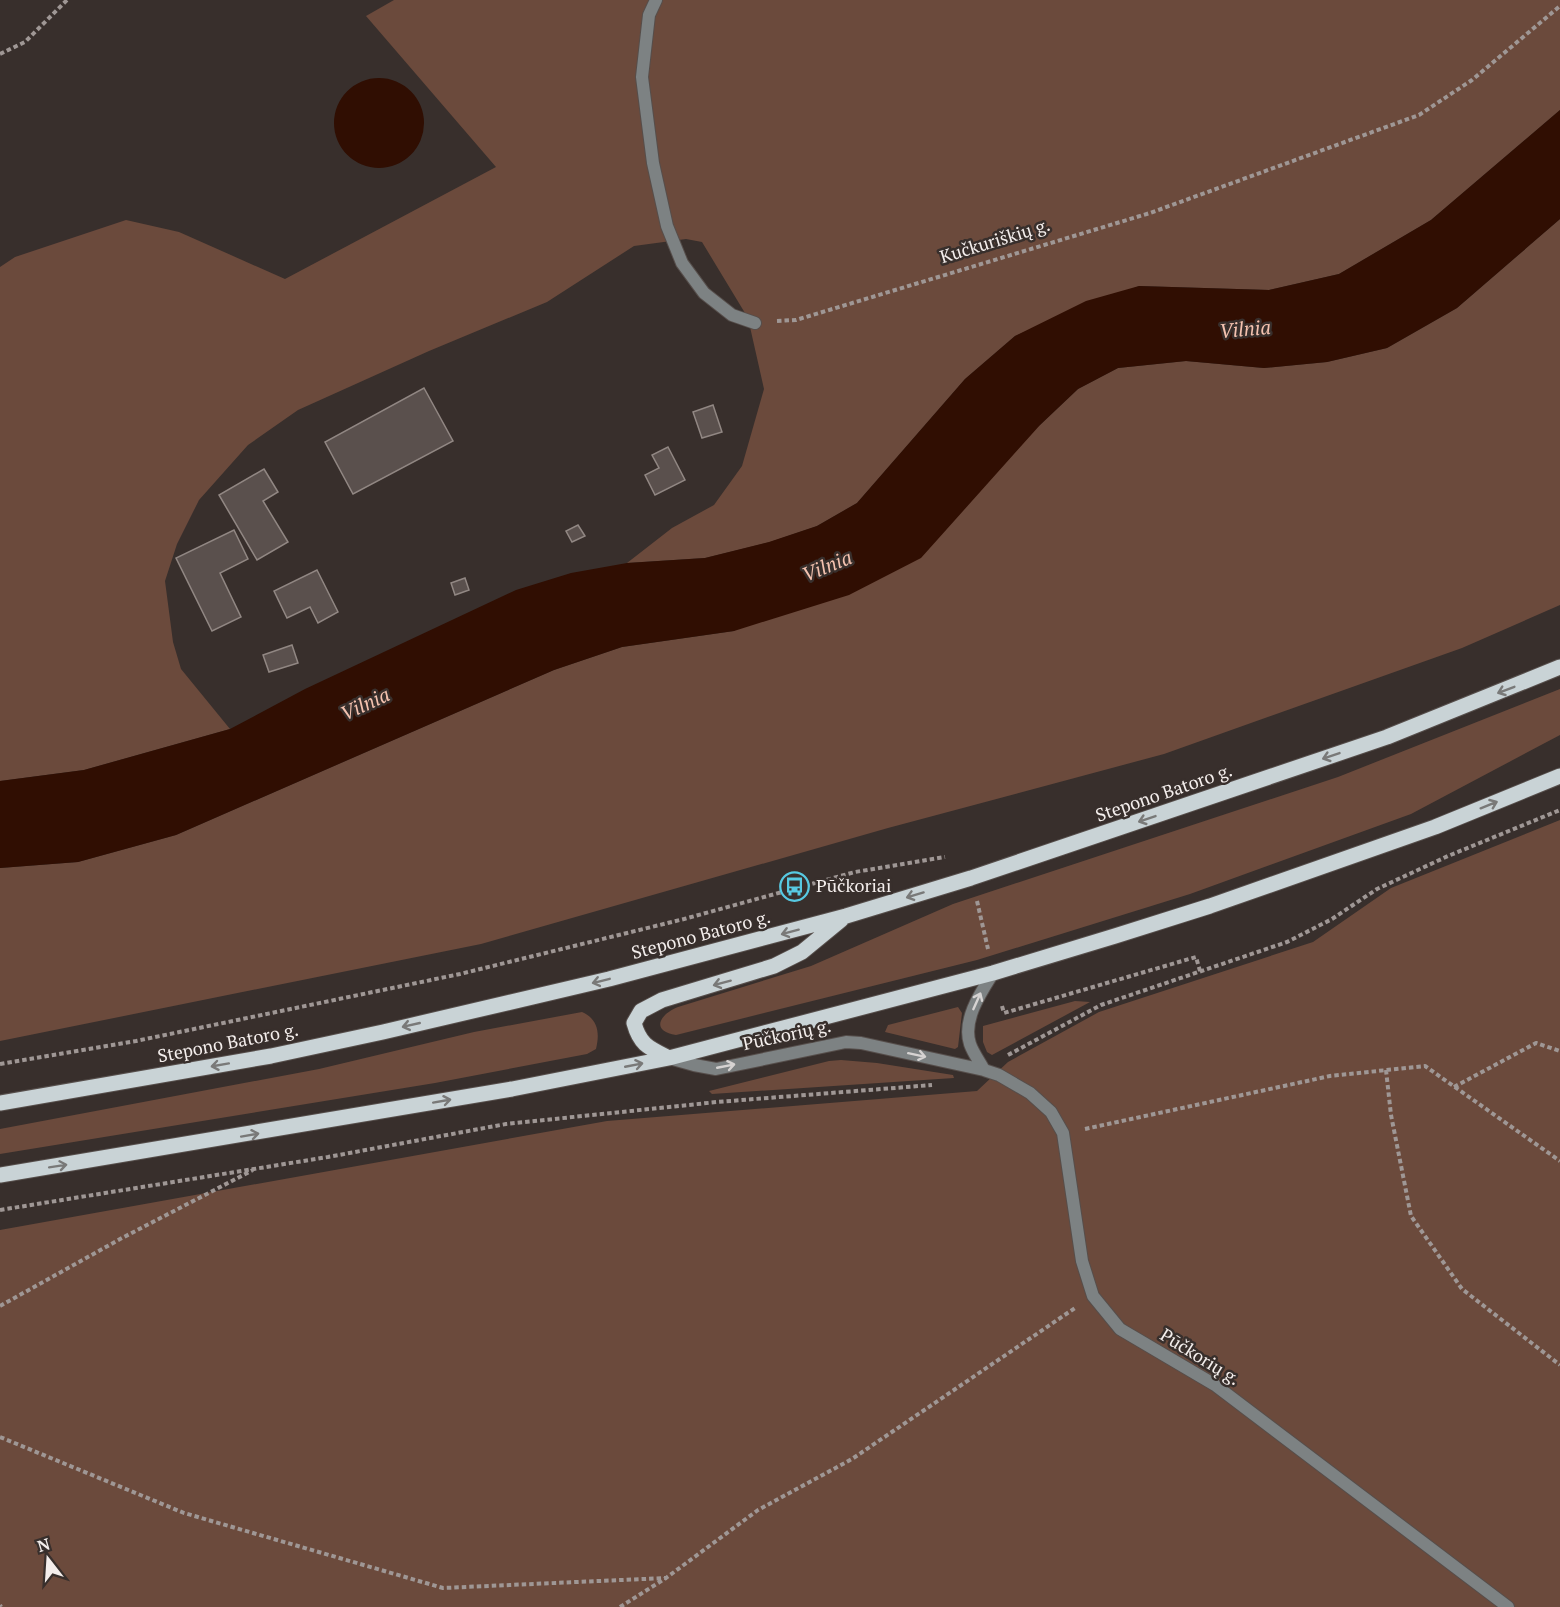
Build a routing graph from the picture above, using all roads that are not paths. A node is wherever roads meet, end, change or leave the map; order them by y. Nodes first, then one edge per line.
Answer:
1 (656, 0) edge
2 (755, 323) road end
3 (1560, 667) edge
4 (1560, 776) edge
5 (846, 916) junction
6 (993, 973) junction
7 (669, 1058) junction
8 (984, 1070) junction
9 (0, 1103) edge
10 (0, 1175) edge
11 (1508, 1607) edge

1 - 2 street
3 -> 5 main road, Stepono Batoro g.
6 -> 4 main road
5 -> 7 main road
5 -> 9 main road, Stepono Batoro g.
6 - 7 main road
8 -> 6 street
7 -> 8 street, Pūčkorių g.
10 -> 7 main road
8 - 11 street, Pūčkorių g.

